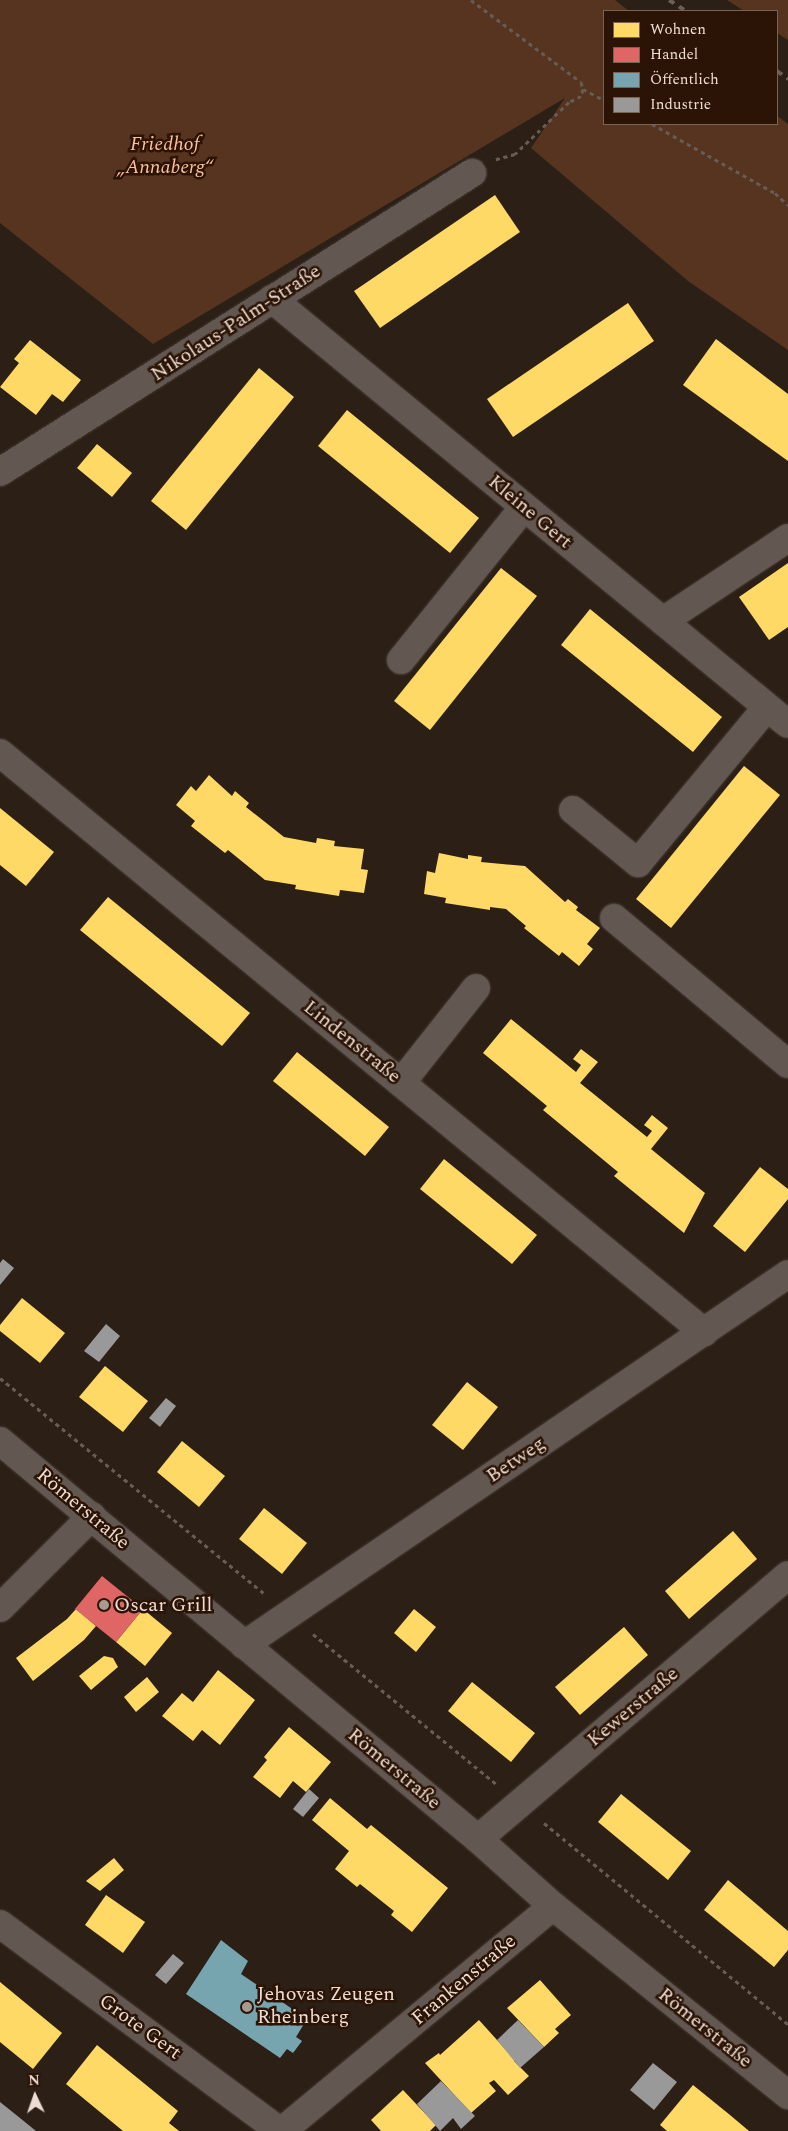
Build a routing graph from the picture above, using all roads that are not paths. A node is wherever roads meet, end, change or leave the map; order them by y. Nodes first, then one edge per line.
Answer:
1 (472, 173) road end
2 (272, 299) junction
3 (0, 472) edge
4 (524, 506) junction
5 (788, 538) edge
6 (663, 621) junction
7 (402, 660) dead end
8 (767, 707) junction
9 (788, 724) edge
10 (0, 753) edge
11 (573, 810) dead end
12 (614, 918) dead end
13 (476, 988) dead end
14 (788, 1064) edge
15 (401, 1083) junction
16 (788, 1274) edge
17 (704, 1332) junction
18 (0, 1441) edge
19 (92, 1516) junction
20 (788, 1575) edge
21 (0, 1608) edge
22 (244, 1645) junction
23 (478, 1839) junction
24 (553, 1906) junction
25 (0, 1924) edge
26 (788, 2095) edge
27 (281, 2131) edge

1 - 2 street, Nikolaus-Palm-Straße
2 - 3 street, Nikolaus-Palm-Straße
2 - 4 street, Kleine Gert
4 - 6 street, Kleine Gert
4 - 7 street
5 - 6 street
6 - 8 street, Kleine Gert
8 - 9 street, Kleine Gert
8 - 11 street
10 - 15 street, Lindenstraße
12 - 14 street
13 - 15 street
15 - 17 street, Lindenstraße
16 - 17 street, Betweg
17 - 22 street, Betweg
18 - 19 street, Römerstraße
19 - 21 street
19 - 22 street, Römerstraße
20 - 23 street, Kewerstraße
22 - 23 street, Römerstraße
23 - 24 street, Römerstraße
24 - 26 street, Römerstraße
24 - 27 street, Frankenstraße
25 - 27 street, Grote Gert

